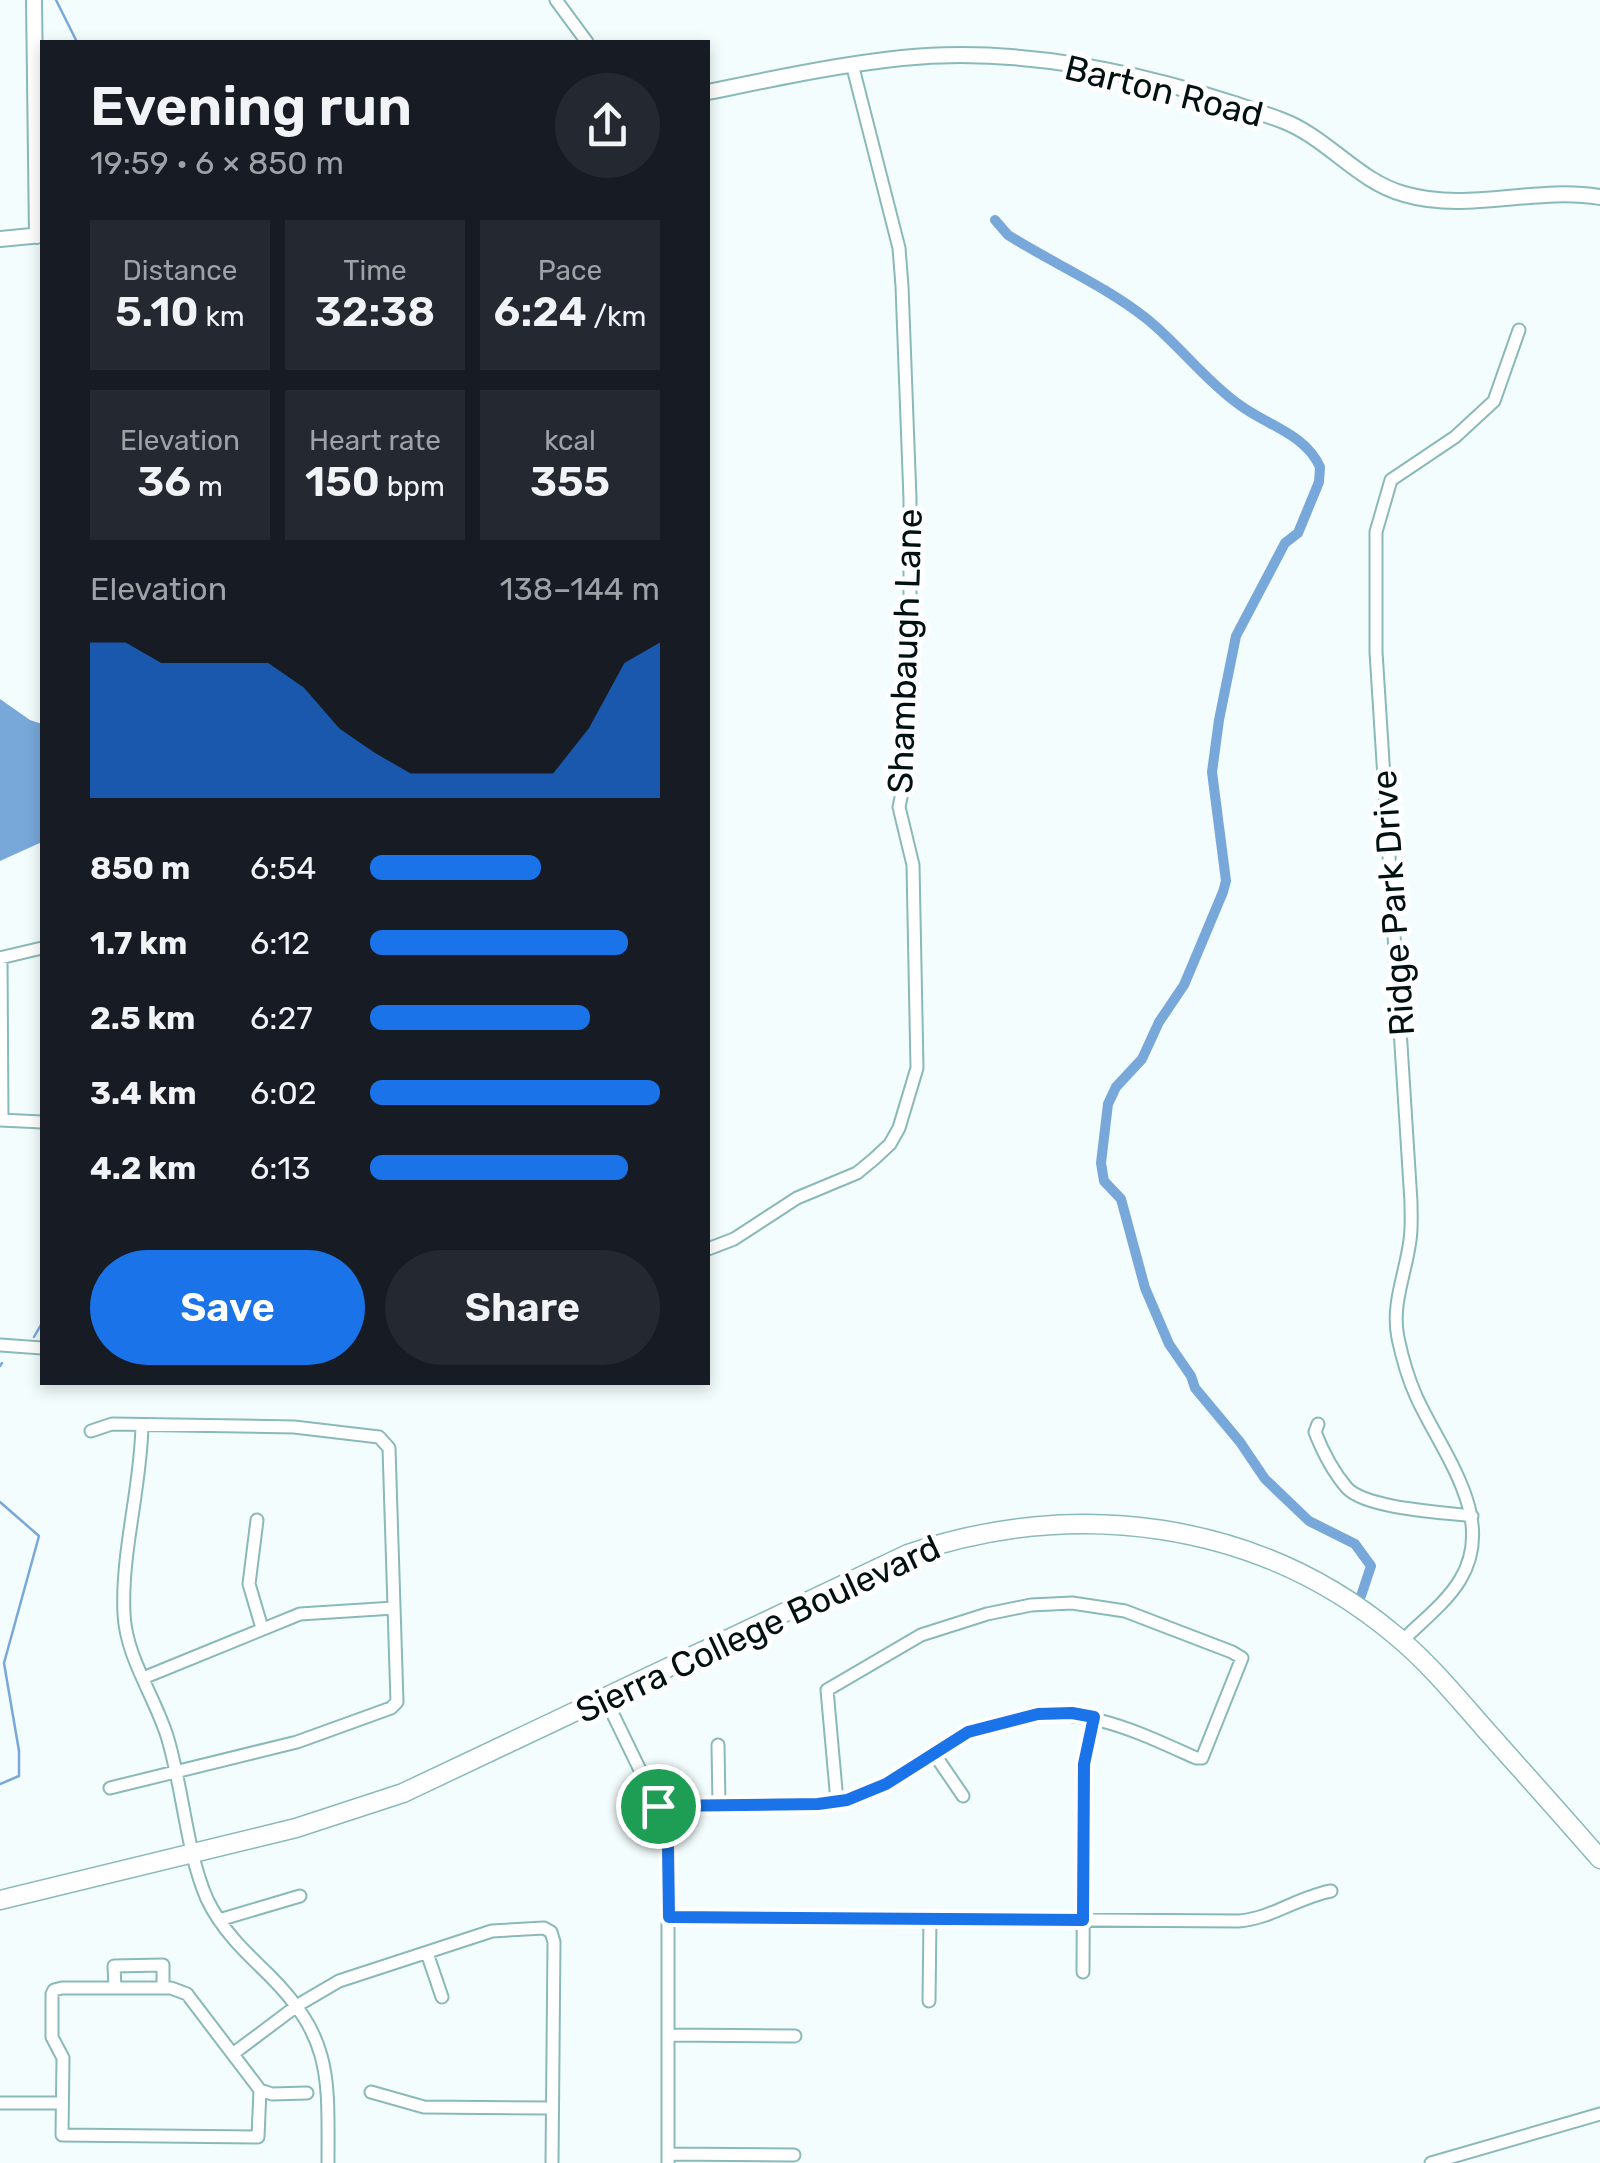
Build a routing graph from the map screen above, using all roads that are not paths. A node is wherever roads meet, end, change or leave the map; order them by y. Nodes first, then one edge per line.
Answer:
1 (34, 0) edge
2 (556, 0) edge
3 (586, 40) edge
4 (852, 64) junction
5 (710, 92) edge
6 (1600, 197) edge
7 (40, 236) edge
8 (0, 239) edge
9 (1518, 330) dead end
10 (40, 948) edge
11 (0, 958) edge
12 (1, 1120) edge
13 (40, 1122) edge
14 (710, 1247) edge
15 (0, 1346) edge
16 (40, 1348) edge
17 (142, 1424) junction
18 (1318, 1424) dead end
19 (90, 1431) dead end
20 (1472, 1516) junction
21 (257, 1520) dead end
22 (394, 1608) junction
23 (262, 1628) junction
24 (1402, 1640) junction
25 (143, 1678) junction
26 (605, 1698) junction
27 (1094, 1717) junction
28 (718, 1745) dead end
29 (934, 1752) junction
30 (176, 1772) junction
31 (110, 1788) dead end
32 (963, 1796) dead end
33 (837, 1802) junction
34 (719, 1805) junction
35 (658, 1806) junction
36 (195, 1852) junction
37 (1600, 1859) edge
38 (1331, 1890) dead end
39 (300, 1896) dead end
40 (0, 1900) edge
41 (669, 1917) junction
42 (930, 1919) junction
43 (219, 1920) junction
44 (1083, 1920) junction
45 (427, 1953) junction
46 (1082, 1972) dead end
47 (115, 1988) junction
48 (164, 1988) junction
49 (442, 1996) dead end
50 (929, 2001) dead end
51 (298, 2006) junction
52 (668, 2035) junction
53 (795, 2036) dead end
54 (234, 2052) junction
55 (260, 2090) junction
56 (371, 2092) dead end
57 (307, 2093) dead end
58 (0, 2103) edge
59 (62, 2103) junction
60 (552, 2108) junction
61 (1600, 2114) edge
62 (794, 2155) dead end
63 (668, 2158) edge
64 (1453, 2160) edge
65 (328, 2163) edge
66 (552, 2163) edge
67 (1431, 2163) edge

1 - 7 street
2 - 3 street
4 - 5 street, Barton Road
4 - 6 street, Barton Road
4 - 14 street, Shambaugh Lane
7 - 8 street
9 - 20 street, Ridge Park Drive
10 - 11 street
11 - 12 street
12 - 13 street
15 - 16 street
17 - 19 street
17 - 22 street
17 - 25 street
18 - 20 street
20 - 24 street, Ridge Park Drive
21 - 23 street
22 - 23 street
22 - 30 street
23 - 25 street
24 - 26 main road, Sierra College Boulevard
24 - 37 main road, Sierra College Boulevard
25 - 30 street
26 - 35 street
26 - 36 main road, Sierra College Boulevard
27 - 29 street
27 - 33 street
27 - 44 street
28 - 34 street
29 - 32 street
29 - 33 street
30 - 31 street
30 - 36 street
33 - 34 street
34 - 35 street
35 - 41 street
36 - 40 main road, Sierra College Boulevard
36 - 43 street
38 - 44 street
39 - 43 street
41 - 42 street
41 - 52 street
42 - 44 street
42 - 50 street
43 - 51 street
44 - 46 street
45 - 49 street
45 - 51 street
45 - 60 street
47 - 48 street
47 - 48 street
47 - 59 street
48 - 54 street
51 - 54 street
51 - 65 street
52 - 53 street
52 - 63 street
54 - 55 street
55 - 57 street
55 - 59 street
56 - 60 street
58 - 59 street
60 - 66 street
61 - 64 street
62 - 63 street
64 - 67 street

